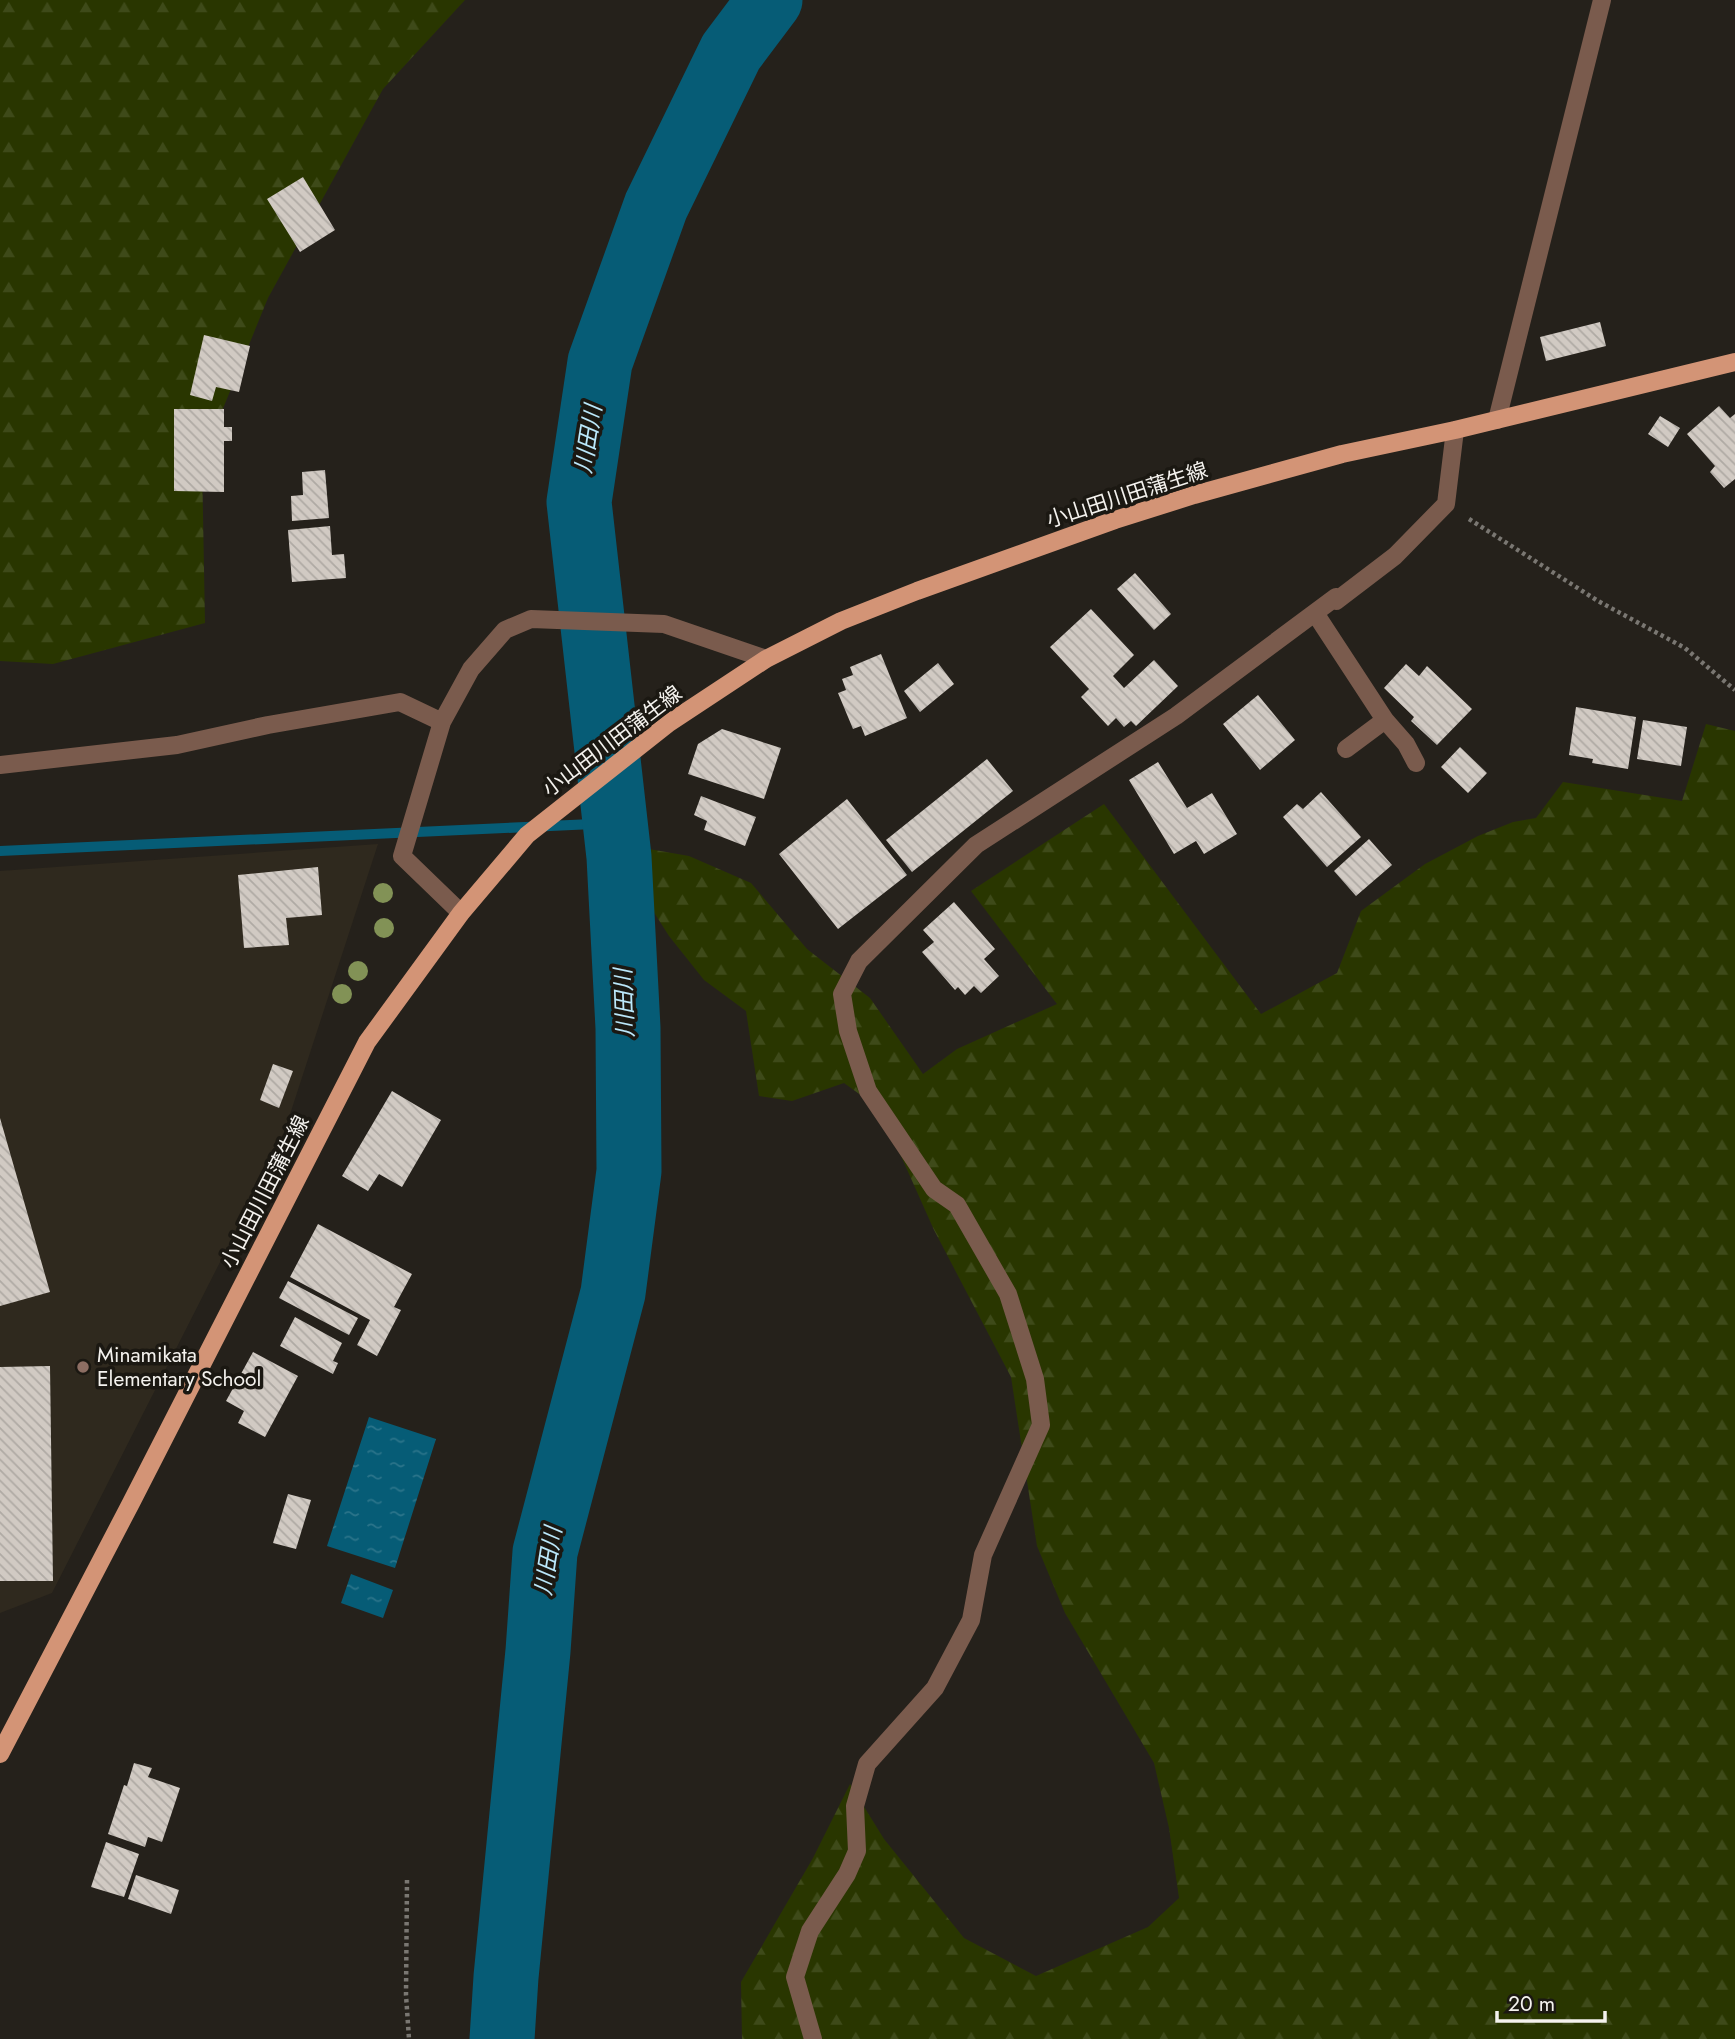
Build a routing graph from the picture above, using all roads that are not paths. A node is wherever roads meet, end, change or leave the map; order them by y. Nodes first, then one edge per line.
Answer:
1 (1602, 0) edge
2 (1735, 362) edge
3 (1497, 420) junction
4 (1455, 430) junction
5 (1315, 613) junction
6 (766, 659) junction
7 (1385, 720) junction
8 (442, 722) junction
9 (1346, 749) dead end
10 (1416, 763) dead end
11 (0, 765) edge
12 (461, 913) junction
13 (0, 1754) edge
14 (813, 2039) edge

1 - 3 street
2 - 3 main road, 小山田川田蒲生線
3 - 4 main road, 小山田川田蒲生線
4 - 5 street
4 - 6 main road, 小山田川田蒲生線
5 - 7 street
5 - 14 street
6 - 8 street
6 - 12 main road, 小山田川田蒲生線
7 - 9 street
7 - 10 street
8 - 11 street
8 - 12 street
12 - 13 main road, 小山田川田蒲生線

